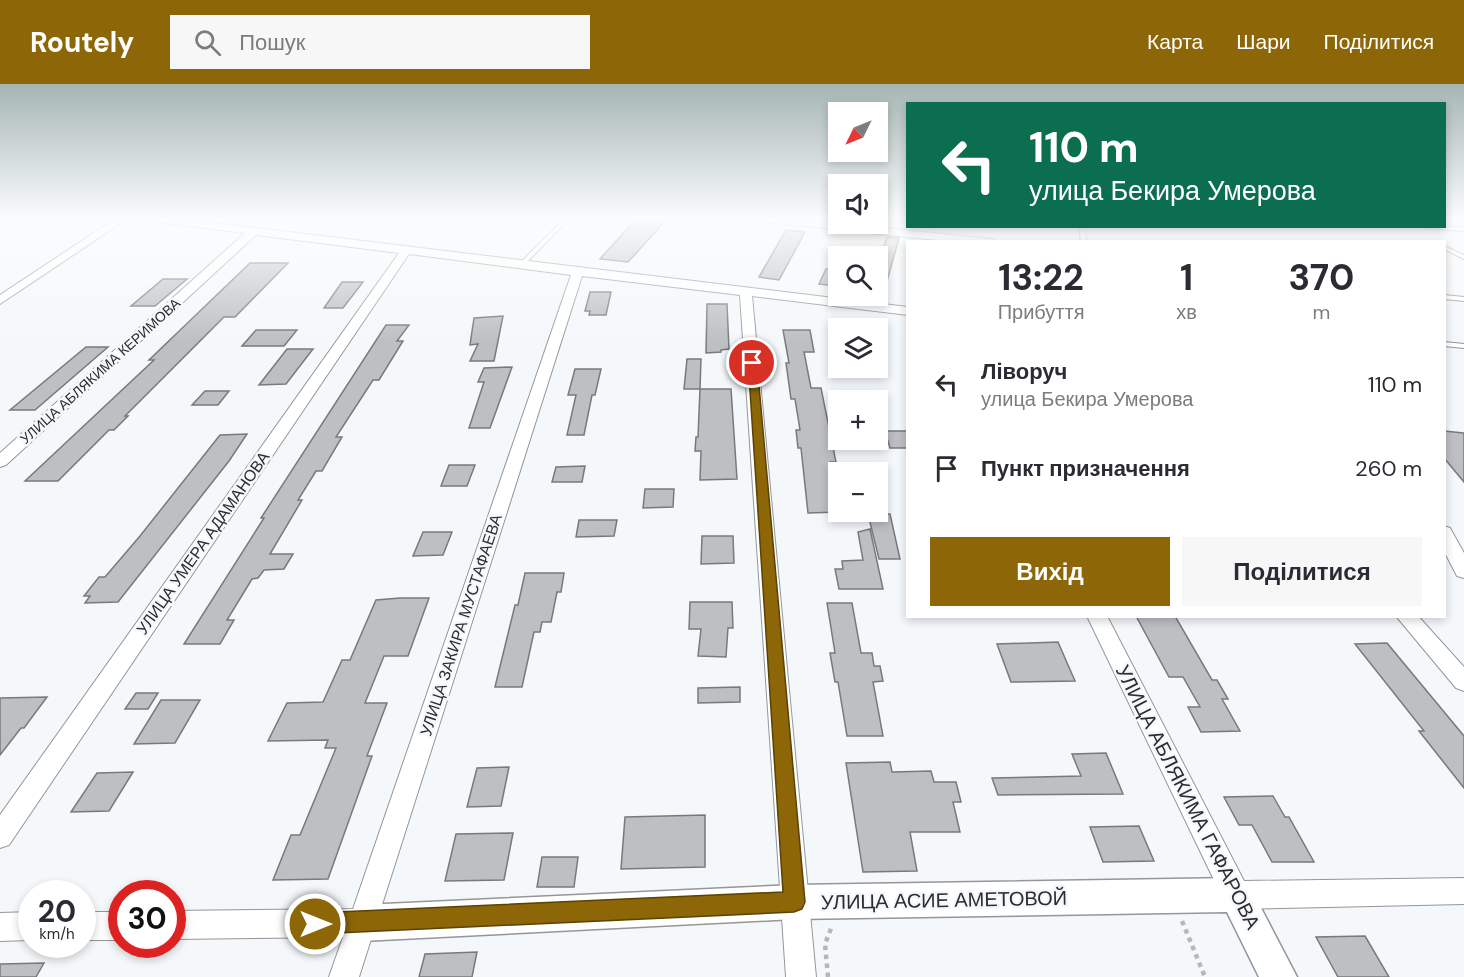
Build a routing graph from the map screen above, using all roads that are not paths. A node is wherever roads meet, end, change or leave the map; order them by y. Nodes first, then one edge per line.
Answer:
1 (62, 259) edge
2 (224, 259) edge
3 (401, 259) edge
4 (468, 259) edge
5 (526, 259) edge
6 (520, 265) junction
7 (578, 273) junction
8 (746, 292) junction
9 (1446, 297) edge
10 (1464, 299) edge
11 (0, 300) edge
12 (906, 311) edge
13 (1446, 344) edge
14 (1464, 346) edge
15 (0, 462) edge
16 (1446, 536) edge
17 (1464, 571) edge
18 (1098, 618) edge
19 (1408, 618) edge
20 (1464, 682) edge
21 (0, 836) edge
22 (1464, 891) edge
23 (1236, 896) junction
24 (794, 902) junction
25 (362, 923) junction
26 (186, 925) edge
27 (18, 926) edge
28 (0, 927) edge
29 (344, 977) edge
30 (801, 977) edge
31 (1279, 977) edge

1 - 11 street
2 - 15 street, УЛИЦА АБЛЯКИМА КЕРИМОВА
3 - 21 street, УЛИЦА УМЕРА АДАМАНОВА
4 - 6 street
5 - 6 lane
6 - 7 street
7 - 8 street
7 - 25 street, УЛИЦА ЗАКИРА МУСТАФАЕВА
8 - 12 street
8 - 24 street
9 - 10 lane
13 - 14 lane
16 - 17 street
18 - 23 street, УЛИЦА АБЛЯКИМА ГАФАРОВА
19 - 20 street
22 - 23 street, УЛИЦА АСИЕ АМЕТОВОЙ
23 - 24 street, УЛИЦА АСИЕ АМЕТОВОЙ
23 - 31 street, УЛИЦА АБЛЯКИМА ГАФАРОВА
24 - 25 street, УЛИЦА АСИЕ АМЕТОВОЙ
24 - 30 street
25 - 26 street, УЛИЦА АСИЕ АМЕТОВОЙ
25 - 29 street, УЛИЦА ЗАКИРА МУСТАФАЕВА
27 - 28 street

